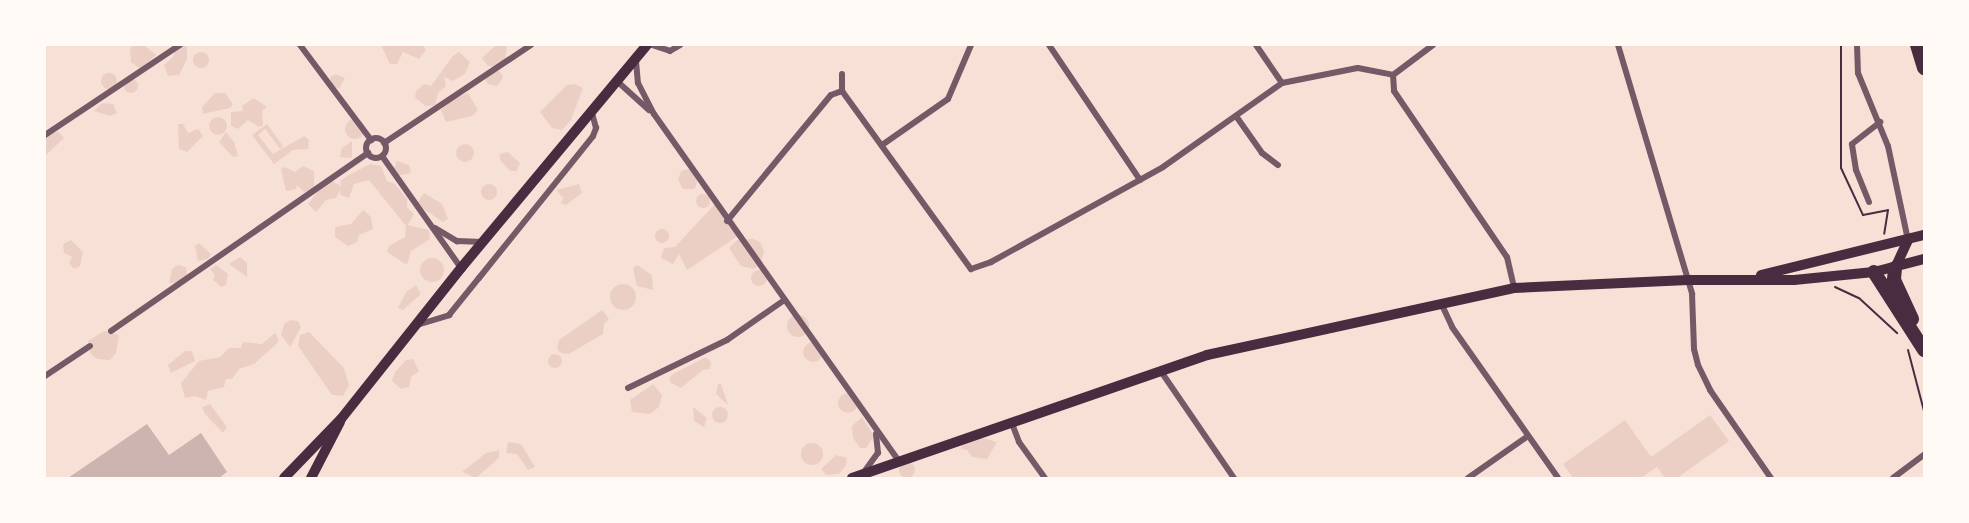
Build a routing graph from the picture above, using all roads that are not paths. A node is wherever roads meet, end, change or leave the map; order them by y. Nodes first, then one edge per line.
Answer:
1 (180, 45) edge
2 (300, 45) edge
3 (531, 45) edge
4 (649, 45) edge
5 (680, 45) edge
6 (970, 45) edge
7 (1048, 45) edge
8 (1256, 45) edge
9 (1433, 45) edge
10 (1618, 45) edge
11 (1857, 45) edge
12 (1917, 45) edge
13 (636, 59) junction
14 (1924, 68) edge
15 (842, 74) dead end
16 (1393, 75) junction
17 (618, 82) junction
18 (1282, 83) junction
19 (842, 91) junction
20 (592, 113) junction
21 (654, 114) junction
22 (1236, 116) junction
23 (1880, 122) junction
24 (45, 135) edge
25 (371, 140) junction
26 (384, 143) junction
27 (882, 145) junction
28 (368, 153) junction
29 (382, 156) junction
30 (1278, 165) dead end
31 (1140, 180) junction
32 (1869, 202) dead end
33 (727, 221) junction
34 (431, 226) junction
35 (1924, 235) edge
36 (1908, 240) junction
37 (483, 242) junction
38 (1924, 259) edge
39 (461, 268) junction
40 (1895, 268) junction
41 (1874, 272) junction
42 (1740, 279) junction
43 (1688, 280) junction
44 (1514, 288) junction
45 (783, 301) junction
46 (1441, 303) junction
47 (414, 326) junction
48 (111, 331) dead end
49 (1924, 342) edge
50 (90, 346) dead end
51 (1924, 350) edge
52 (1160, 370) junction
53 (45, 376) edge
54 (628, 388) dead end
55 (342, 419) junction
56 (1011, 421) junction
57 (874, 430) junction
58 (1528, 436) junction
59 (1924, 455) edge
60 (899, 461) junction
61 (857, 476) edge
62 (284, 478) edge
63 (311, 478) edge
64 (1045, 478) edge
65 (1234, 478) edge
66 (1468, 478) edge
67 (1558, 478) edge
68 (1771, 478) edge
69 (1893, 478) edge

1 - 24 street
2 - 25 street
3 - 26 street
4 - 5 street
4 - 13 main road
6 - 27 street
7 - 31 street
8 - 18 street
9 - 16 street
10 - 43 street
11 - 23 street
12 - 14 highway
13 - 17 main road
13 - 21 street
15 - 19 street
16 - 18 street
16 - 44 street
17 - 20 main road
17 - 21 street
18 - 22 street
19 - 27 street
19 - 33 street
20 - 37 main road
20 - 47 street
21 - 33 street
22 - 30 street
22 - 31 street
23 - 32 street
23 - 36 street
25 - 26 street
25 - 28 street
26 - 29 street
27 - 31 street
28 - 29 street
28 - 48 street
29 - 34 street
33 - 45 street
34 - 37 street
34 - 39 street
35 - 36 main road
36 - 40 main road
36 - 42 main road
37 - 39 main road
38 - 40 main road
39 - 47 main road
40 - 41 main road
40 - 49 highway
41 - 42 main road
41 - 51 highway
42 - 43 main road
43 - 44 main road
43 - 68 street
44 - 46 main road
45 - 54 street
45 - 57 street
46 - 52 main road
46 - 58 street
47 - 55 main road
50 - 53 street
52 - 56 main road
52 - 65 street
55 - 62 main road
55 - 63 main road
56 - 60 main road
56 - 64 street
57 - 60 street
57 - 61 street
58 - 66 street
58 - 67 street
59 - 69 street
60 - 61 main road

